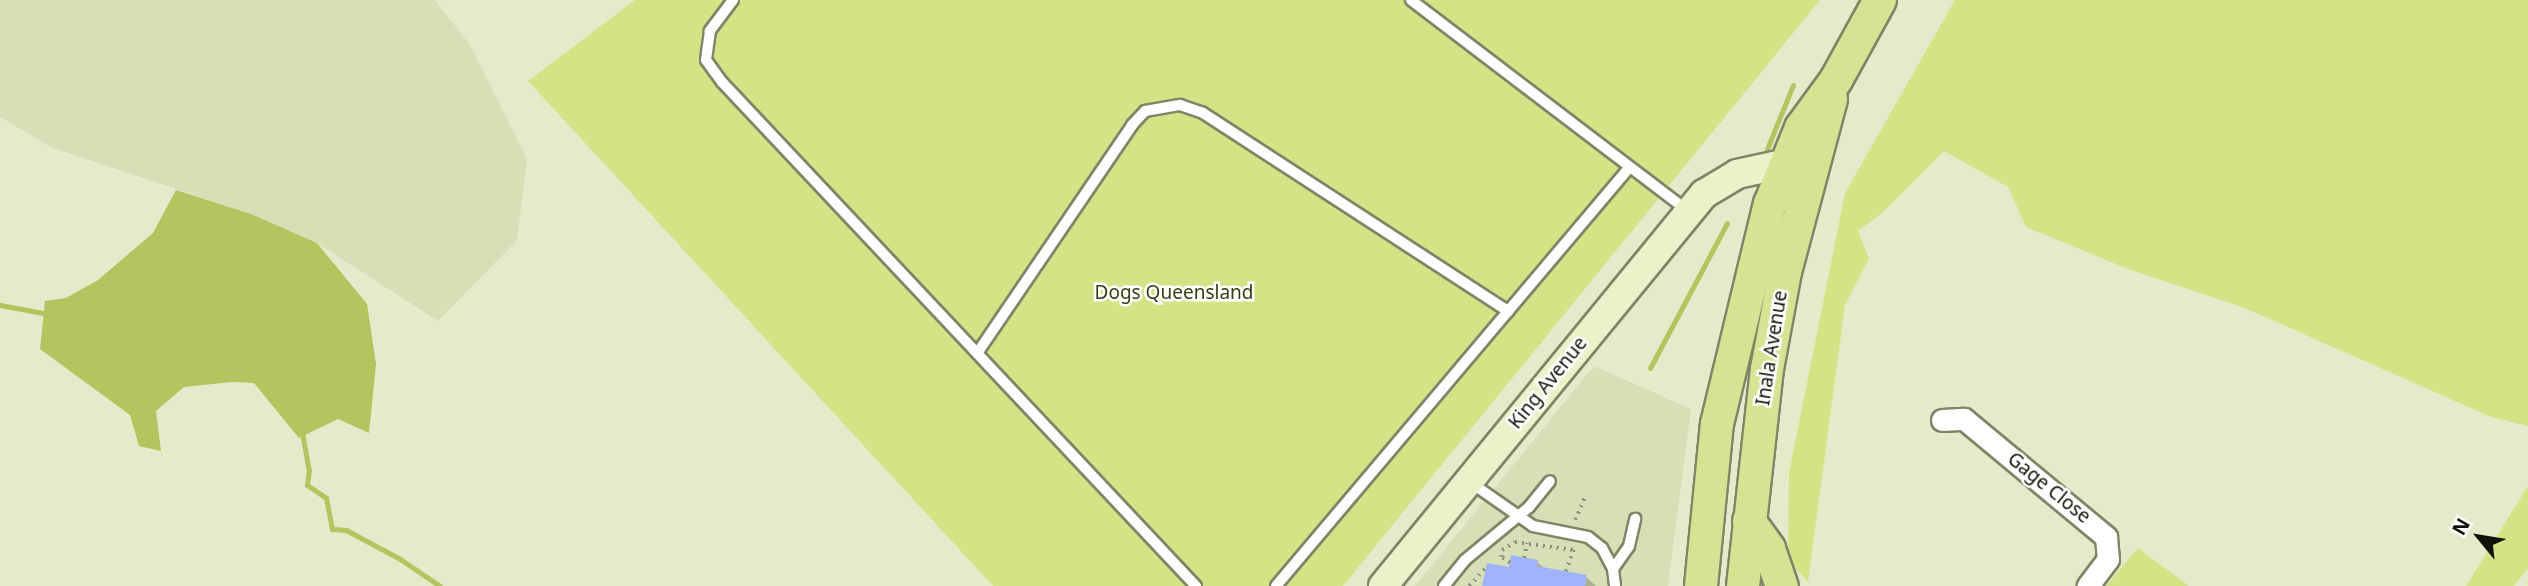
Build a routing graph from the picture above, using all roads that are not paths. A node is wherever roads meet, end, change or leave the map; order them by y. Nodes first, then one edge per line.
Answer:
1 (733, 0) edge
2 (1411, 0) edge
3 (1880, 0) edge
4 (1836, 80) junction
5 (1786, 157) junction
6 (1629, 168) junction
7 (1718, 184) junction
8 (1770, 204) junction
9 (1689, 212) junction
10 (1508, 311) junction
11 (978, 352) junction
12 (1942, 419) dead end
13 (1468, 481) junction
14 (1550, 481) dead end
15 (1514, 516) junction
16 (1635, 519) dead end
17 (1749, 521) junction
18 (1613, 569) junction
19 (1616, 583) edge
20 (1196, 586) edge
21 (1276, 586) edge
22 (1383, 586) edge
23 (1444, 586) edge
24 (1628, 586) edge
25 (1701, 586) edge
26 (1743, 586) edge
27 (1782, 586) edge
28 (2088, 586) edge

1 - 11 lane
2 - 6 lane
3 - 4 main road
4 - 5 main road
4 - 17 main road, Inala Avenue
5 - 7 street, King Avenue
5 - 8 main road, Inala Avenue
6 - 9 lane
6 - 10 lane
7 - 8 street
7 - 9 street, King Avenue
8 - 25 main road, Inala Avenue
9 - 13 street, King Avenue
10 - 11 lane
10 - 21 lane
11 - 20 lane
12 - 28 street, Gage Close
13 - 15 lane
13 - 22 street, King Avenue
14 - 15 lane
15 - 18 lane
15 - 23 lane
16 - 18 lane
17 - 26 main road, Inala Avenue
17 - 27 main road
18 - 19 lane
19 - 24 lane

